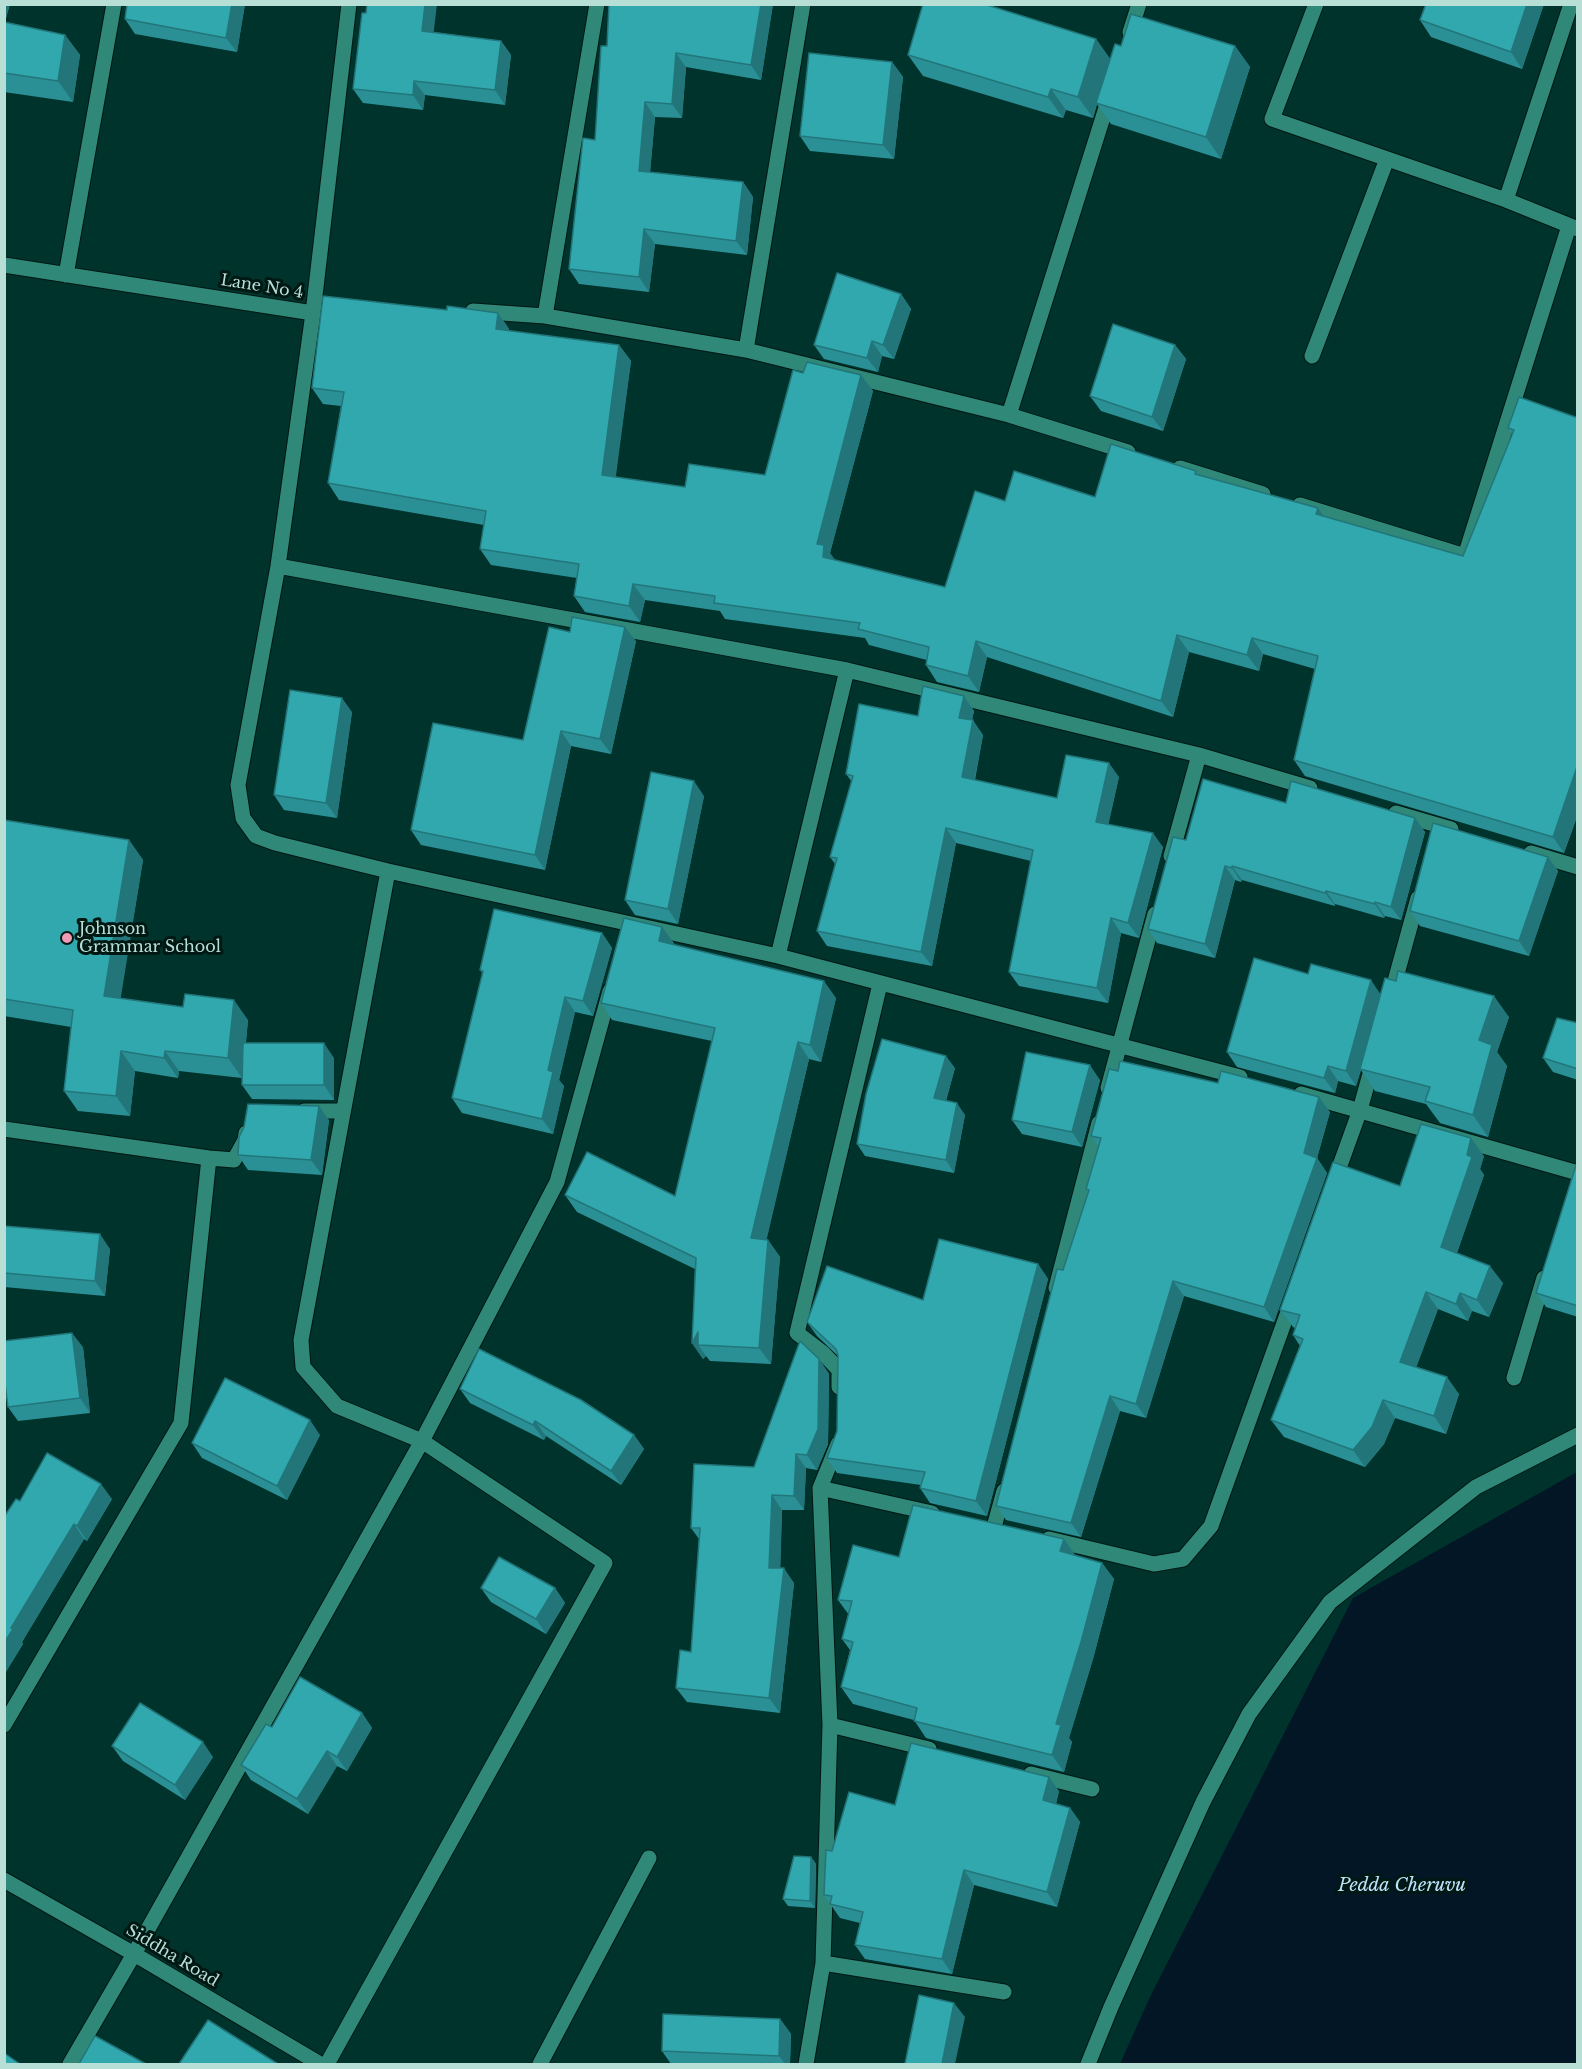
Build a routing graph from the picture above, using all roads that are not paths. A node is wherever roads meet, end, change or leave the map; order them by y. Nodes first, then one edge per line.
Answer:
1 (114, 4) edge
2 (349, 4) edge
3 (597, 4) edge
4 (803, 4) edge
5 (1139, 4) edge
6 (1316, 4) edge
7 (1571, 4) edge
8 (1125, 50) edge
9 (1114, 84) edge
10 (1387, 159) junction
11 (1506, 200) junction
12 (1573, 227) edge
13 (4, 266) edge
14 (66, 275) junction
15 (318, 305) junction
16 (457, 311) edge
17 (545, 316) junction
18 (746, 350) junction
19 (1312, 356) dead end
20 (1009, 416) junction
21 (1143, 457) edge
22 (1165, 464) edge
23 (278, 566) junction
24 (847, 670) junction
25 (1199, 755) junction
26 (1324, 792) edge
27 (1381, 808) edge
28 (1470, 835) edge
29 (1513, 848) edge
30 (1168, 866) edge
31 (1578, 867) edge
32 (388, 871) junction
33 (1422, 882) edge
34 (1159, 900) edge
35 (778, 956) junction
36 (614, 980) edge
37 (880, 984) junction
38 (1385, 1019) edge
39 (1119, 1045) junction
40 (1376, 1053) edge
41 (1257, 1082) edge
42 (1291, 1091) edge
43 (285, 1110) edge
44 (1360, 1110) junction
45 (343, 1111) junction
46 (248, 1120) edge
47 (4, 1129) edge
48 (209, 1158) junction
49 (1575, 1177) edge
50 (1328, 1200) edge
51 (1548, 1264) edge
52 (1300, 1278) edge
53 (1054, 1297) edge
54 (1514, 1378) dead end
55 (839, 1402) edge
56 (839, 1424) edge
57 (1578, 1435) edge
58 (422, 1441) junction
59 (1006, 1481) edge
60 (820, 1488) junction
61 (948, 1517) edge
62 (994, 1527) edge
63 (1029, 1535) edge
64 (4, 1725) edge
65 (830, 1725) junction
66 (944, 1752) edge
67 (1012, 1769) edge
68 (1092, 1789) dead end
69 (649, 1858) dead end
70 (4, 1880) edge
71 (134, 1954) junction
72 (822, 1963) junction
73 (1004, 1992) dead end
74 (70, 2064) edge
75 (320, 2064) edge
76 (327, 2064) edge
77 (540, 2064) edge
78 (806, 2064) edge
79 (1089, 2064) edge

1 - 14 street
2 - 15 street, Lane No 4
3 - 17 street
4 - 18 street
5 - 8 street
6 - 10 street
7 - 11 street
9 - 20 street
10 - 11 street
10 - 19 street
11 - 12 street
12 - 22 street
13 - 14 street, Lane No 4
14 - 15 street, Lane No 4
15 - 23 street
16 - 17 street
17 - 18 street
18 - 20 street
20 - 21 street
23 - 24 street
23 - 32 street
24 - 25 street
24 - 35 street
25 - 26 street
25 - 30 street
27 - 28 street
29 - 31 street
32 - 35 street
32 - 45 street
33 - 38 street
34 - 39 street
35 - 37 street
36 - 58 street
37 - 39 street
37 - 55 street
39 - 41 street
39 - 53 street
40 - 44 street
42 - 44 street
43 - 45 street
44 - 49 street
44 - 50 street
45 - 58 street
46 - 48 street
47 - 48 street
48 - 64 street
51 - 54 street
52 - 63 street
56 - 60 street
57 - 79 street
58 - 71 street
58 - 76 street
59 - 62 street
60 - 61 street
60 - 65 street
65 - 66 street
65 - 72 street
67 - 68 street
69 - 77 street
70 - 71 street, Siddha Road
71 - 74 street
71 - 75 street, Siddha Road
72 - 73 street
72 - 78 street

